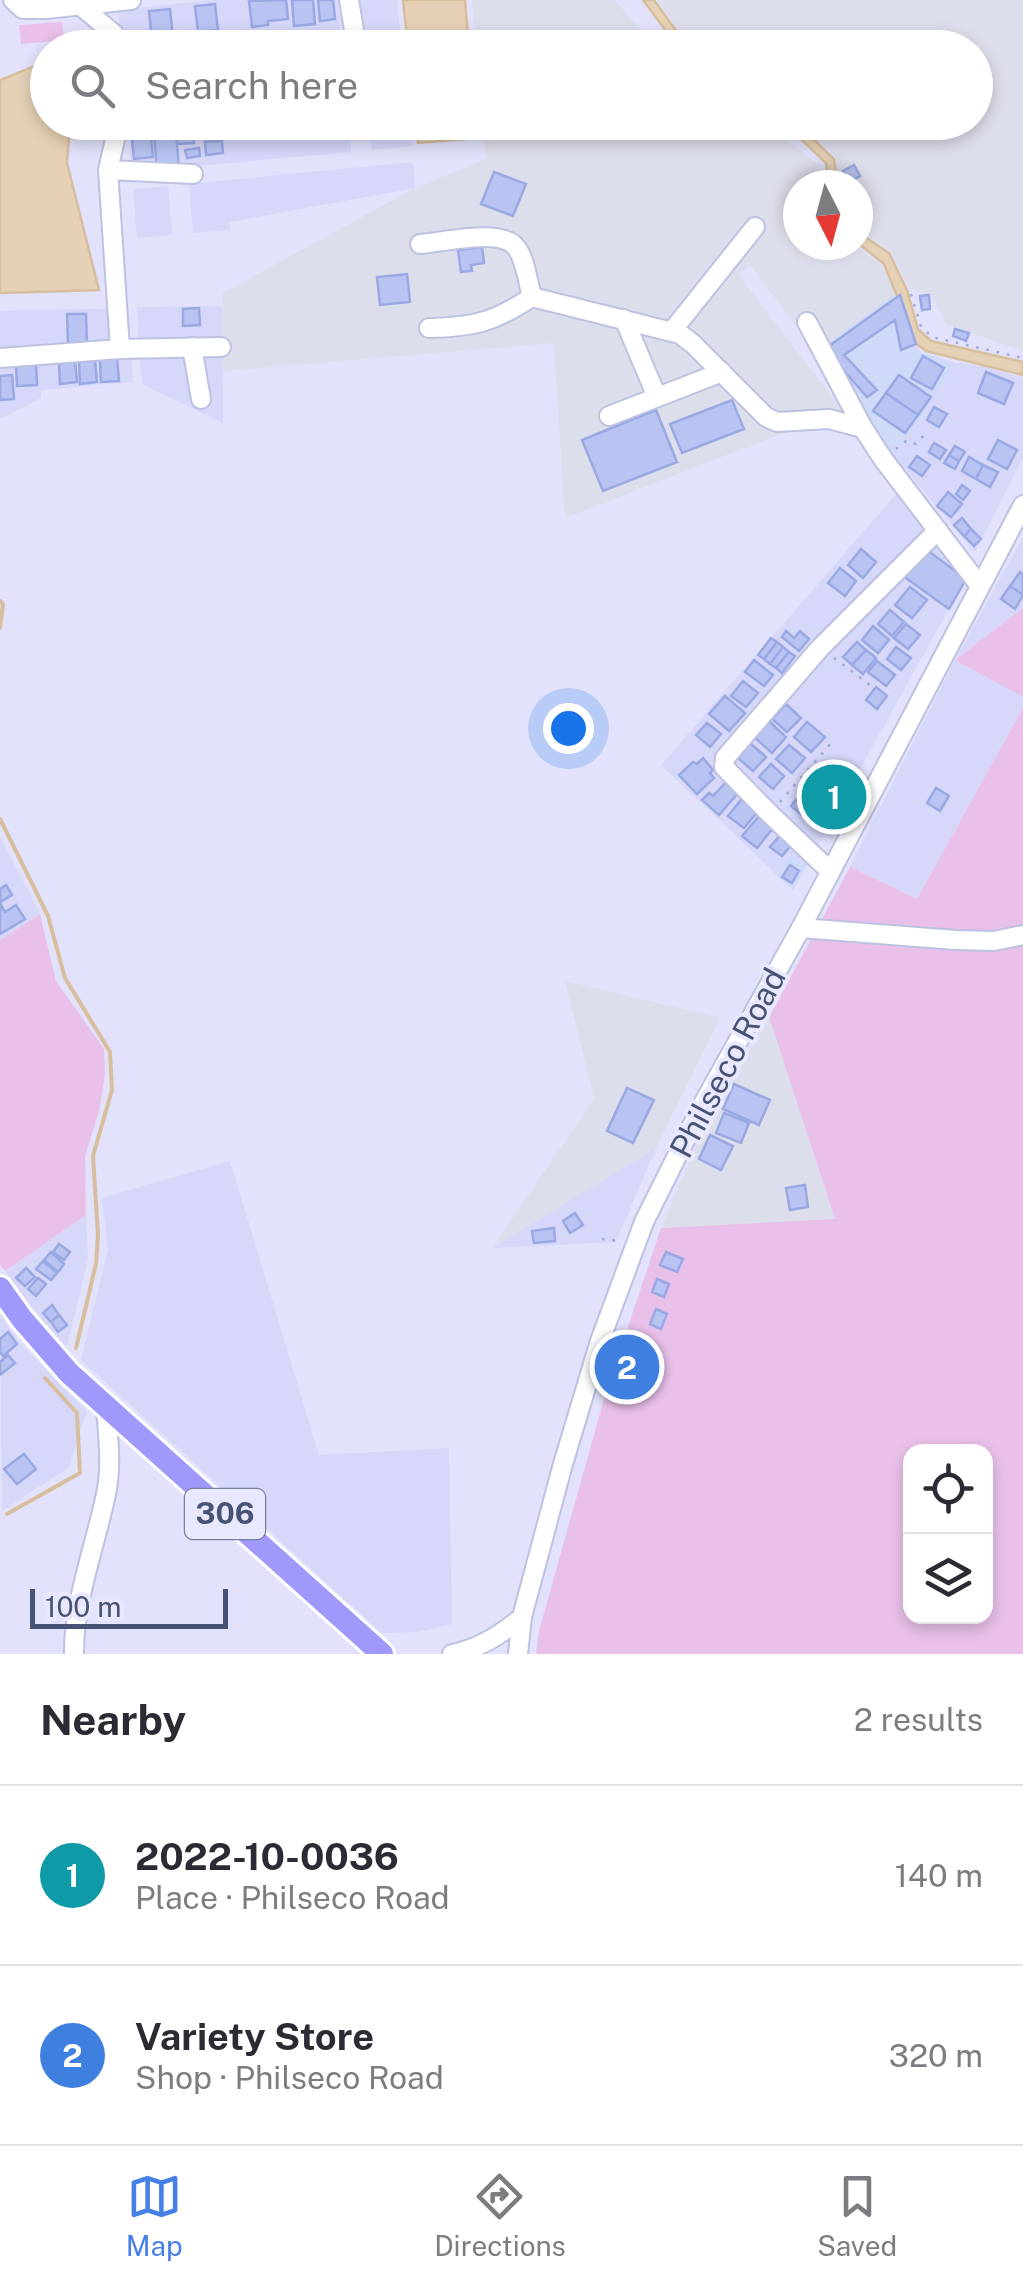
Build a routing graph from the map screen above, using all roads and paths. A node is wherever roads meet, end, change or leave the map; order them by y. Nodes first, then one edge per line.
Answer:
1 (13, 0) edge
2 (131, 0) edge
3 (349, 0) edge
4 (81, 6) junction
5 (109, 30) edge
6 (354, 30) edge
7 (115, 140) edge
8 (108, 170) junction
9 (194, 174) dead end
10 (755, 228) dead end
11 (420, 244) dead end
12 (911, 294) dead end
13 (532, 297) junction
14 (624, 319) junction
15 (807, 322) dead end
16 (429, 328) dead end
17 (672, 331) junction
18 (192, 346) junction
19 (222, 347) dead end
20 (120, 349) junction
21 (0, 358) edge
22 (1023, 358) edge
23 (722, 372) junction
24 (657, 397) junction
25 (200, 399) dead end
26 (609, 416) dead end
27 (863, 428) junction
28 (924, 435) dead end
29 (883, 459) junction
30 (1023, 505) edge
31 (938, 530) junction
32 (980, 586) junction
33 (820, 648) junction
34 (870, 685) dead end
35 (832, 742) dead end
36 (770, 814) junction
37 (830, 871) junction
38 (801, 928) junction
39 (1023, 935) edge
40 (0, 1288) edge
41 (106, 1408) junction
42 (522, 1617) junction
43 (74, 1654) edge
44 (382, 1654) edge
45 (452, 1654) edge
46 (518, 1654) edge

1 - 4 street
2 - 4 street
3 - 6 street
4 - 5 street
7 - 8 street
8 - 9 street
8 - 20 street
10 - 17 street
11 - 13 street
12 - 22 path
13 - 14 street
13 - 16 street
14 - 17 street
14 - 24 street
15 - 27 street
17 - 23 street
18 - 19 street
18 - 20 street
18 - 25 street
20 - 21 street
23 - 24 street
23 - 27 street
24 - 26 street
27 - 29 street
28 - 29 path
29 - 31 street
30 - 32 street, Philseco Road
31 - 32 street
31 - 33 street
32 - 37 street, Philseco Road
33 - 34 path
33 - 36 street
35 - 36 path
36 - 37 street
37 - 38 street, Philseco Road
38 - 39 street
38 - 42 street, Philseco Road
40 - 41 main road, 306
41 - 43 street
41 - 44 main road, 306
42 - 45 street
42 - 46 street, Philseco Road

